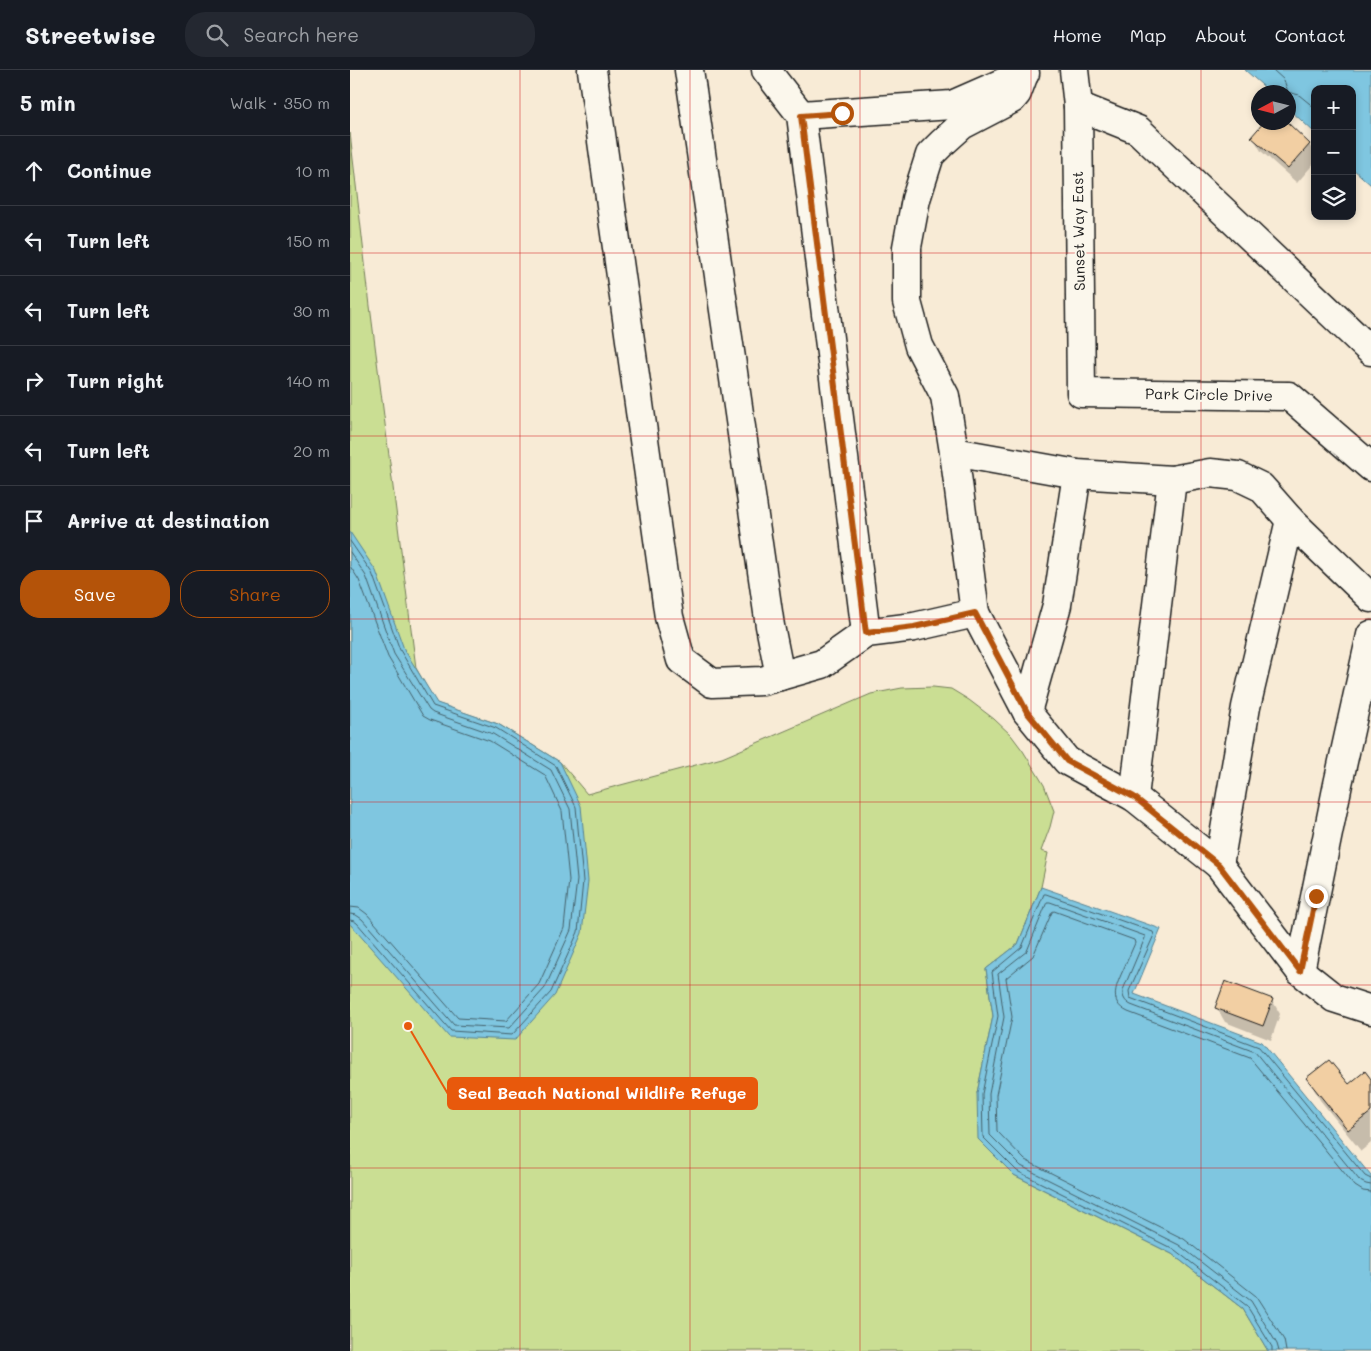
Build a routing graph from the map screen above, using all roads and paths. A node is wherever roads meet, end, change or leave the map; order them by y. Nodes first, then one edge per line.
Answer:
1 (592, 70) edge
2 (689, 70) edge
3 (766, 70) edge
4 (1074, 70) edge
5 (1028, 72) edge
6 (1078, 106) junction
7 (801, 116) junction
8 (1371, 351) edge
9 (1081, 393) joint
10 (954, 452) junction
11 (1371, 468) edge
12 (1077, 474) junction
13 (1172, 480) junction
14 (1290, 520) junction
15 (1371, 598) edge
16 (975, 613) junction
17 (866, 633) junction
18 (1371, 635) edge
19 (780, 676) junction
20 (1027, 712) junction
21 (1134, 797) junction
22 (1219, 865) junction
23 (1300, 971) junction
24 (1371, 1010) edge

1 - 19 street
2 - 19 street
3 - 7 street
4 - 6 street, Sunset Way East
5 - 7 street
5 - 10 street
6 - 8 street
6 - 9 street, Sunset Way East
7 - 17 street
9 - 11 street, Park Circle Drive
10 - 12 street
10 - 16 street
12 - 13 street
12 - 20 street
13 - 14 street
13 - 21 street
14 - 15 street
14 - 22 street
16 - 17 street
16 - 20 street
17 - 19 street
18 - 23 street
20 - 21 street
21 - 22 street
22 - 23 street
23 - 24 street

